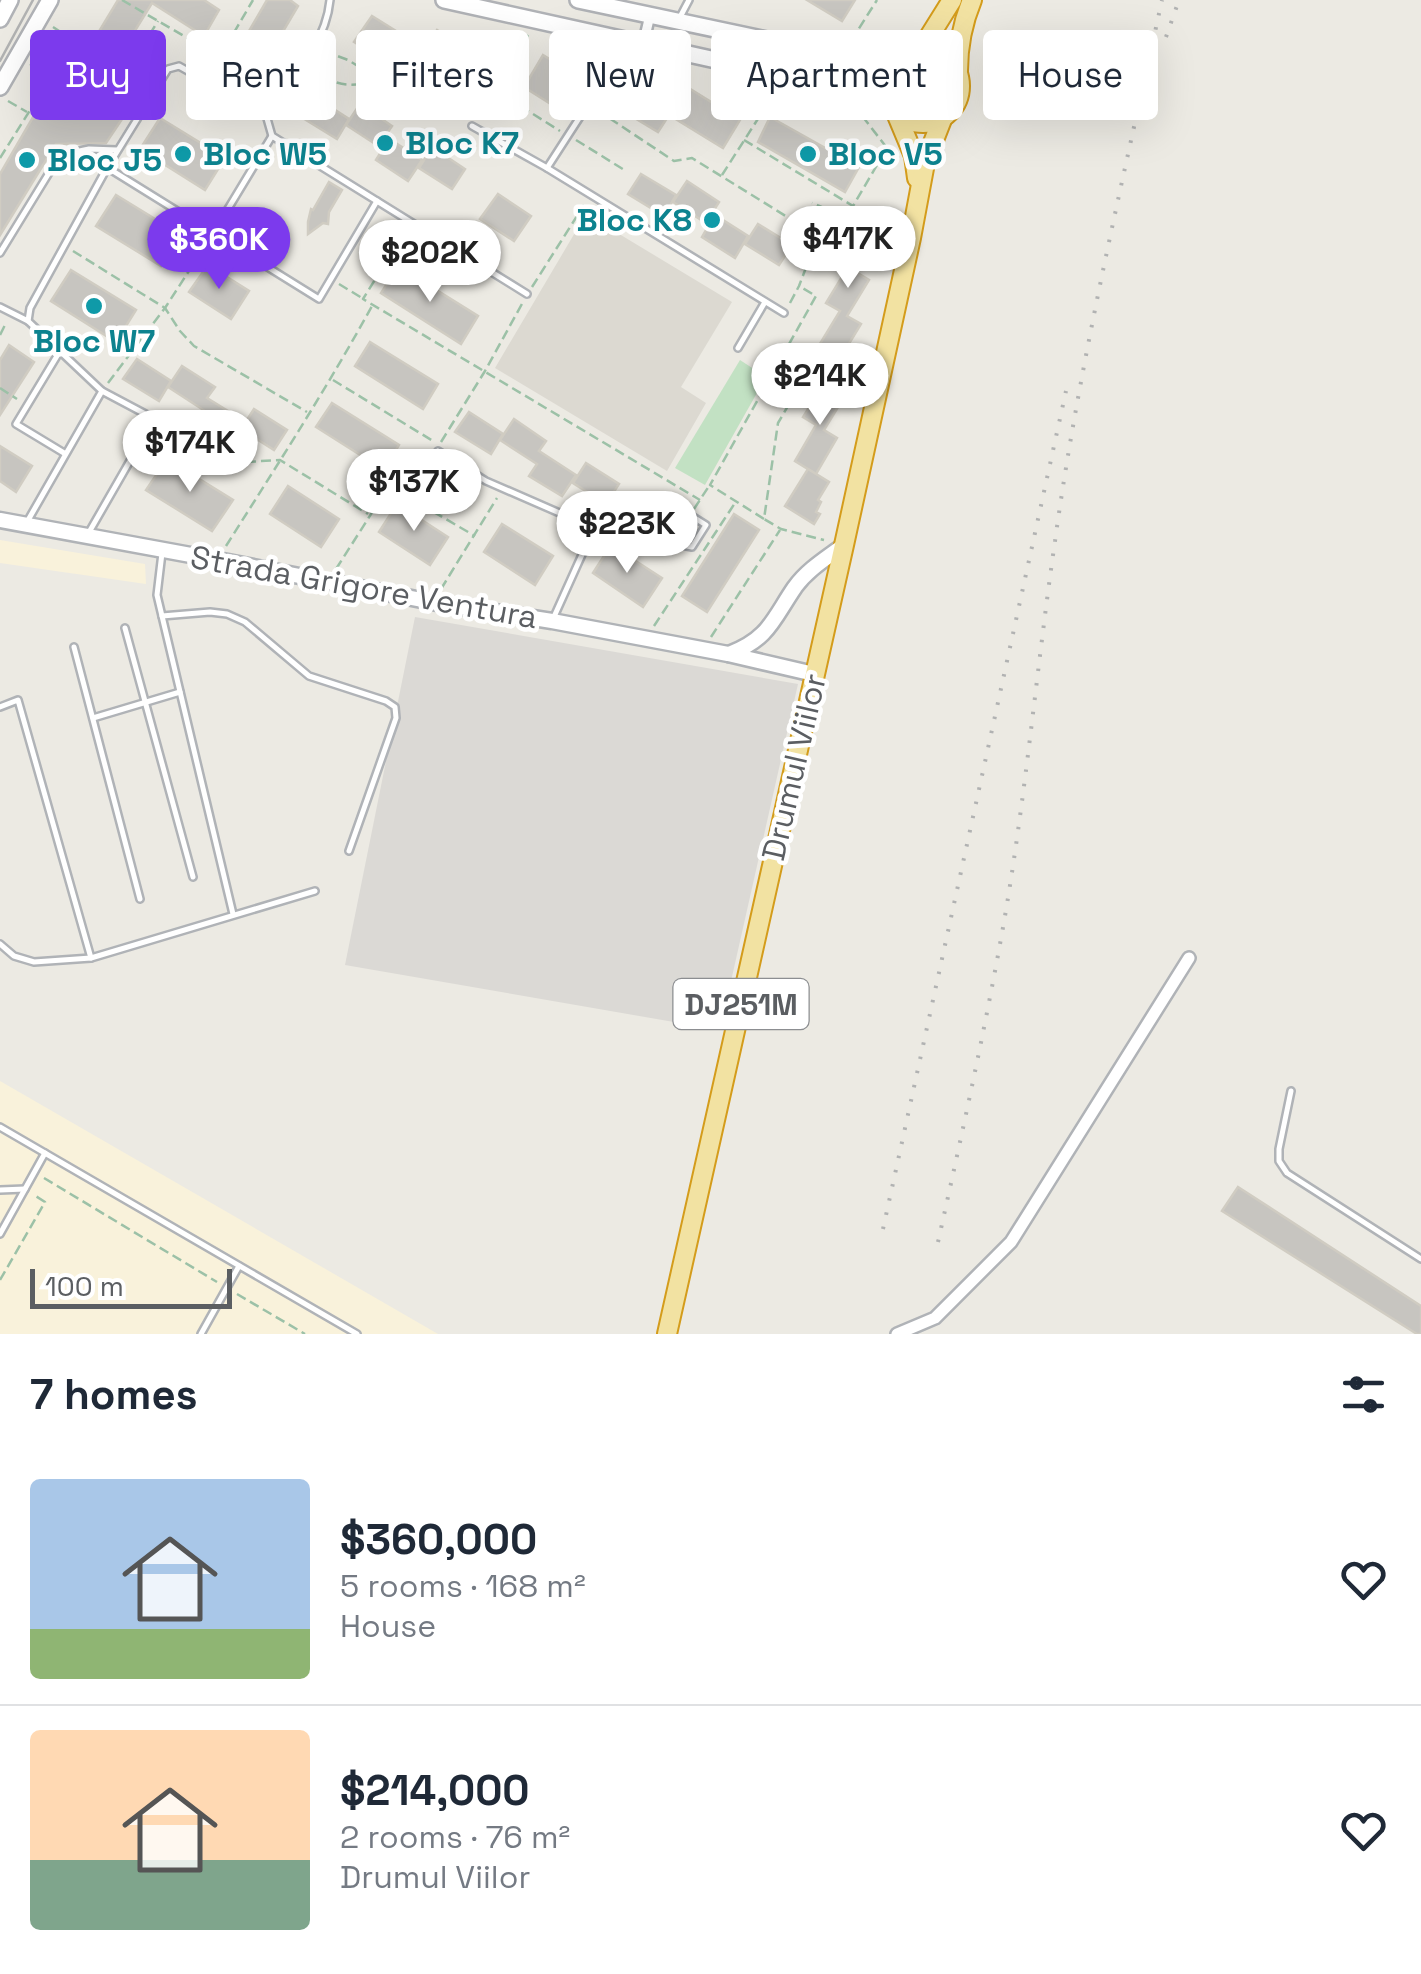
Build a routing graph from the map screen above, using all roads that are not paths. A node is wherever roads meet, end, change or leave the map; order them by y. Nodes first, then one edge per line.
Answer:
1 (10, 0) edge
2 (50, 0) edge
3 (330, 0) edge
4 (444, 0) edge
5 (578, 0) edge
6 (689, 0) edge
7 (952, 0) edge
8 (972, 0) edge
9 (650, 15) junction
10 (0, 19) edge
11 (678, 21) junction
12 (321, 30) edge
13 (579, 30) edge
14 (642, 30) edge
15 (720, 30) edge
16 (933, 30) edge
17 (961, 30) edge
18 (186, 70) edge
19 (0, 87) edge
20 (267, 120) edge
21 (577, 120) edge
22 (898, 120) edge
23 (912, 120) edge
24 (936, 120) edge
25 (941, 120) edge
26 (472, 126) dead end
27 (272, 136) junction
28 (118, 150) junction
29 (108, 168) junction
30 (547, 168) junction
31 (918, 198) junction
32 (377, 201) junction
33 (214, 233) junction
34 (0, 253) edge
35 (528, 294) road end
36 (765, 302) junction
37 (0, 308) edge
38 (784, 313) road end
39 (28, 322) junction
40 (738, 348) dead end
41 (60, 350) junction
42 (102, 390) junction
43 (154, 419) junction
44 (439, 448) road end
45 (65, 454) junction
46 (236, 462) road end
47 (674, 506) dead end
48 (0, 520) edge
49 (25, 525) junction
50 (594, 528) junction
51 (87, 536) junction
52 (844, 545) junction
53 (163, 550) junction
54 (162, 616) junction
55 (552, 621) junction
56 (125, 628) dead end
57 (74, 647) dead end
58 (728, 654) junction
59 (814, 674) junction
60 (180, 692) junction
61 (146, 702) junction
62 (0, 707) edge
63 (93, 718) junction
64 (348, 851) dead end
65 (193, 877) dead end
66 (315, 891) dead end
67 (140, 899) dead end
68 (233, 914) junction
69 (0, 944) edge
70 (91, 958) junction
71 (1189, 958) dead end
72 (1291, 1091) dead end
73 (0, 1126) edge
74 (45, 1153) junction
75 (25, 1189) junction
76 (0, 1190) edge
77 (0, 1234) edge
78 (1421, 1259) edge
79 (239, 1266) junction
80 (346, 1331) edge
81 (200, 1334) edge
82 (357, 1334) edge
83 (667, 1334) edge
84 (897, 1334) edge

1 - 10 main road
2 - 19 main road
3 - 12 lane
4 - 13 main road
5 - 9 main road
6 - 11 lane
7 - 16 highway
8 - 17 highway, DJ251M
9 - 11 main road
9 - 14 street
11 - 15 main road
18 - 28 lane
20 - 27 lane
21 - 30 lane
22 - 31 highway, Drumul Viilor / DJ251M
23 - 24 highway
25 - 31 highway, Drumul Viilor / DJ251M
26 - 30 lane
27 - 32 lane
27 - 33 lane
28 - 29 lane
28 - 34 lane
29 - 33 lane
29 - 39 lane
30 - 36 lane
31 - 52 highway, Drumul Viilor / DJ251M
32 - 33 lane
32 - 35 lane
36 - 38 lane
36 - 40 lane
37 - 39 lane
39 - 41 lane
41 - 42 lane
41 - 45 lane
42 - 43 lane
42 - 45 lane
43 - 46 lane
43 - 51 lane
44 - 50 lane
45 - 49 lane
47 - 50 lane
48 - 49 street, Strada Grigore Ventura
49 - 51 street, Strada Grigore Ventura
50 - 55 lane
51 - 53 street, Strada Grigore Ventura
52 - 58 street
52 - 59 highway, Drumul Viilor / DJ251M
53 - 54 lane
53 - 55 street, Strada Grigore Ventura
54 - 60 lane
54 - 64 lane
55 - 58 street, Strada Grigore Ventura
56 - 61 lane
57 - 63 lane
58 - 59 street, Strada Grigore Ventura
59 - 83 highway, Drumul Viilor / DJ251M
60 - 61 lane
60 - 68 lane
61 - 63 lane
61 - 65 lane
62 - 70 lane
63 - 67 lane
66 - 68 lane
68 - 70 lane
69 - 70 lane
71 - 84 street
72 - 78 lane
73 - 74 lane
74 - 75 lane
74 - 79 lane
75 - 76 lane
75 - 77 lane
79 - 80 lane
79 - 81 lane
80 - 82 lane

